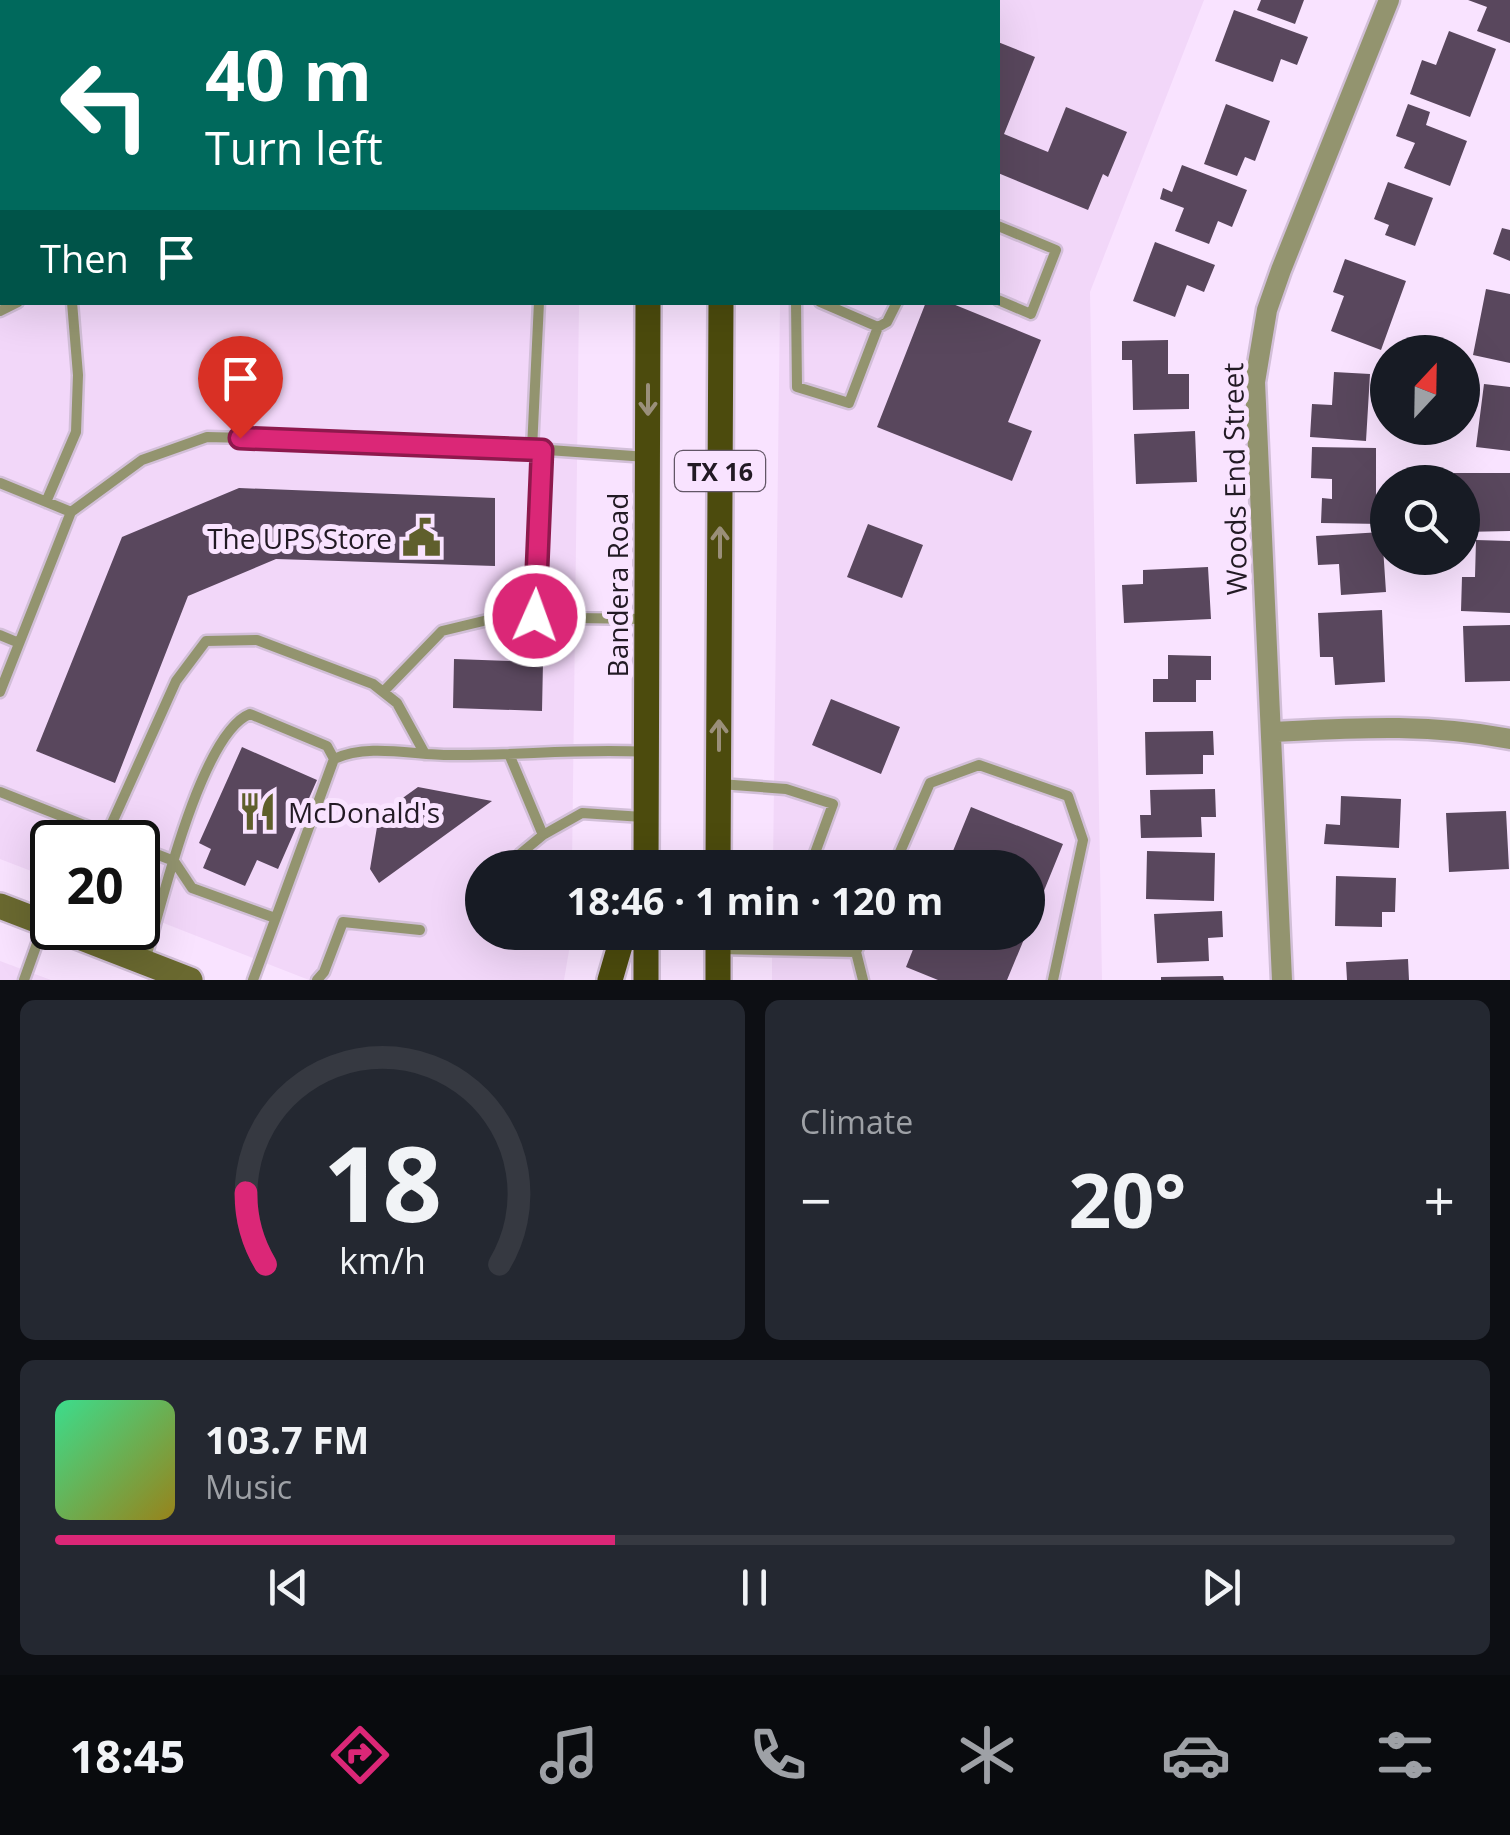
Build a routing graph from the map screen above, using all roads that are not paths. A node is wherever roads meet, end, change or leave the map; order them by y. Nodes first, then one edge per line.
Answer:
1 (1388, 0) edge
2 (1000, 227) edge
3 (1000, 301) edge
4 (72, 305) edge
5 (539, 305) edge
6 (648, 305) edge
7 (721, 305) edge
8 (796, 305) edge
9 (827, 305) edge
10 (895, 305) edge
11 (878, 326) junction
12 (537, 449) junction
13 (648, 457) junction
14 (0, 483) edge
15 (46, 502) junction
16 (71, 512) junction
17 (535, 616) junction
18 (647, 619) junction
19 (0, 635) edge
20 (19, 642) junction
21 (0, 692) edge
22 (383, 692) junction
23 (1271, 732) junction
24 (1510, 739) edge
25 (646, 752) junction
26 (425, 754) junction
27 (509, 754) junction
28 (334, 759) junction
29 (719, 784) junction
30 (0, 792) edge
31 (71, 820) edge
32 (113, 820) edge
33 (646, 822) junction
34 (543, 835) junction
35 (525, 850) edge
36 (641, 850) edge
37 (646, 850) edge
38 (718, 850) edge
39 (816, 850) edge
40 (901, 850) edge
41 (160, 856) edge
42 (174, 861) junction
43 (0, 906) edge
44 (30, 918) edge
45 (275, 918) junction
46 (420, 930) dead end
47 (39, 950) edge
48 (104, 950) edge
49 (619, 950) edge
50 (646, 950) edge
51 (718, 950) edge
52 (831, 950) edge
53 (856, 952) joint
54 (146, 969) edge
55 (24, 980) edge
56 (190, 980) edge
57 (253, 980) edge
58 (317, 980) edge
59 (610, 980) edge
60 (646, 980) edge
61 (718, 980) edge
62 (864, 980) edge
63 (1053, 980) edge
64 (1282, 980) edge

1 - 23 street, Woods End Street
2 - 3 lane
4 - 15 lane
5 - 12 lane
6 -> 13 main road, Bandera Road / TX 16
29 -> 7 main road, TX 16
8 - 11 lane
9 - 11 lane
10 - 11 lane
12 - 13 lane
12 - 16 lane
12 - 17 lane
13 - 18 main road, Bandera Road / TX 16
14 - 15 lane
15 - 16 lane
16 - 20 lane
17 - 18 lane
17 - 22 lane
18 - 25 main road, Bandera Road / TX 16
19 - 20 lane
20 - 21 lane
22 - 26 lane
22 - 32 lane
23 - 24 street
23 - 64 street, Woods End Street
25 - 27 lane
25 - 33 main road, Bandera Road / TX 16
26 - 27 lane
26 - 28 lane
27 - 34 lane
28 - 42 lane
28 - 45 lane
29 - 38 main road, TX 16
29 - 39 lane
30 - 31 lane
33 - 34 lane
33 - 36 main road
33 - 37 main road, Bandera Road / TX 16
34 - 35 lane
40 - 63 lane
41 - 42 lane
42 - 45 lane
42 - 54 lane
43 - 44 main road
45 - 57 lane
46 - 58 lane
47 - 55 lane
48 - 54 main road
49 - 59 main road
50 - 60 main road
51 - 61 main road
52 - 53 lane
53 - 62 lane
54 - 56 main road

